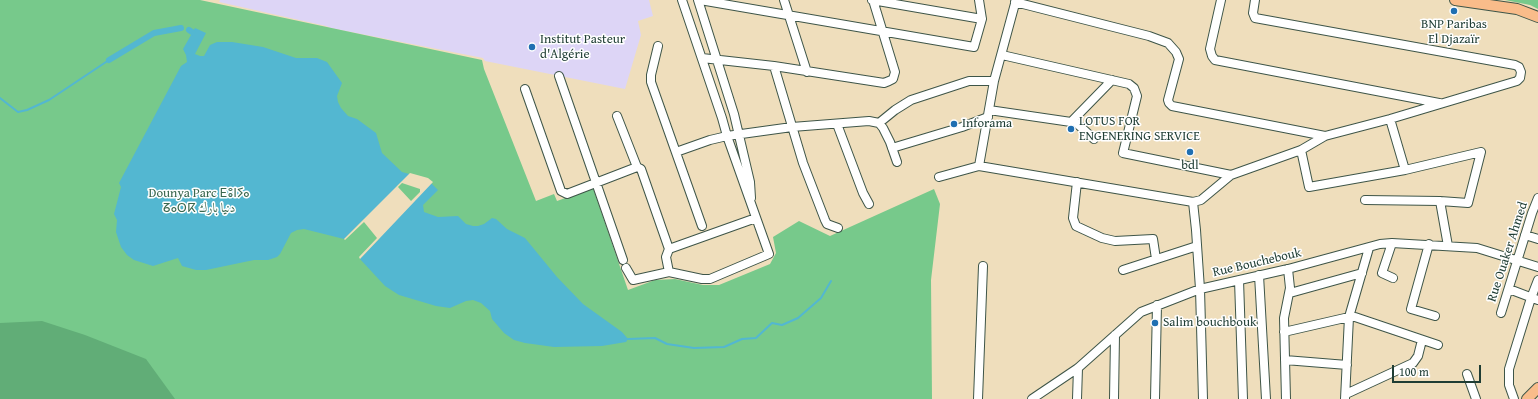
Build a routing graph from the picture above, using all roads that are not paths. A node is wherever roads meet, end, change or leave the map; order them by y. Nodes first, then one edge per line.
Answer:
1 (698, 0) edge
2 (784, 0) edge
3 (872, 0) edge
4 (978, 0) edge
5 (1221, 0) edge
6 (1255, 0) edge
7 (1455, 0) edge
8 (1015, 1) edge
9 (683, 2) edge
10 (789, 15) junction
11 (1538, 17) edge
12 (982, 19) junction
13 (883, 31) junction
14 (658, 46) dead end
15 (1002, 55) junction
16 (702, 58) junction
17 (717, 60) junction
18 (774, 66) junction
19 (807, 72) junction
20 (559, 76) dead end
21 (1112, 80) junction
22 (994, 82) junction
23 (525, 89) dead end
24 (1441, 104) junction
25 (988, 113) junction
26 (617, 116) dead end
27 (1390, 119) junction
28 (1073, 120) junction
29 (879, 123) junction
30 (837, 124) junction
31 (792, 127) junction
32 (739, 135) junction
33 (727, 136) junction
34 (1325, 136) junction
35 (1094, 139) dead end
36 (892, 148) junction
37 (1301, 150) junction
38 (676, 152) junction
39 (897, 162) dead end
40 (979, 166) junction
41 (637, 167) junction
42 (1404, 170) junction
43 (1231, 175) junction
44 (939, 177) dead end
45 (1077, 182) junction
46 (596, 183) junction
47 (1538, 198) edge
48 (1365, 200) dead end
49 (1440, 201) junction
50 (1193, 202) junction
51 (750, 203) junction
52 (869, 204) dead end
53 (756, 218) junction
54 (702, 226) dead end
55 (838, 228) dead end
56 (1525, 235) junction
57 (1538, 239) edge
58 (1392, 243) junction
59 (1429, 244) junction
60 (1197, 246) junction
61 (1448, 246) junction
62 (1369, 248) junction
63 (669, 249) junction
64 (1156, 259) junction
65 (1518, 260) junction
66 (983, 266) dead end
67 (1538, 267) edge
68 (1288, 269) junction
69 (1123, 270) dead end
70 (669, 272) junction
71 (1362, 273) junction
72 (1259, 276) junction
73 (1393, 278) dead end
74 (1239, 280) junction
75 (1538, 280) edge
76 (1200, 289) junction
77 (1509, 289) junction
78 (1290, 293) junction
79 (1534, 299) edge
80 (1157, 305) junction
81 (1501, 313) dead end
82 (1435, 316) dead end
83 (1349, 317) junction
84 (1284, 332) junction
85 (1116, 335) junction
86 (1422, 340) junction
87 (1438, 345) dead end
88 (1285, 360) junction
89 (1347, 365) junction
90 (1078, 368) junction
91 (1467, 374) dead end
92 (1538, 388) edge
93 (1345, 396) edge
94 (978, 399) edge
95 (1032, 399) edge
96 (1076, 399) edge
97 (1114, 399) edge
98 (1155, 399) edge
99 (1203, 399) edge
100 (1243, 399) edge
101 (1266, 399) edge
102 (1286, 399) edge
103 (1476, 399) edge
104 (1514, 399) edge
105 (1527, 399) edge

1 - 9 street
1 - 10 street
1 - 17 street
2 - 10 street
3 - 12 street
3 - 13 street
4 - 12 street
5 - 24 street
6 - 24 street
7 - 11 main road
8 - 15 street
8 - 34 street
9 - 16 street
10 - 13 street
10 - 19 street
12 - 13 street
13 - 19 street
14 - 38 street
15 - 21 street
15 - 22 street
16 - 17 street
16 - 33 street
17 - 18 street
17 - 32 street
18 - 19 street
18 - 31 street
20 - 46 street
21 - 28 street
21 - 43 street
22 - 25 street
22 - 29 street
23 - 46 street
24 - 27 street
25 - 28 street
25 - 36 street
25 - 40 street
26 - 41 street
27 - 34 street
27 - 42 street
28 - 35 street
29 - 30 street
29 - 36 street
30 - 31 street
30 - 52 street
31 - 32 street
31 - 55 street
32 - 33 street
32 - 51 street
33 - 38 street
33 - 51 street
34 - 37 street
36 - 39 street
37 - 42 street
37 - 43 street
38 - 54 street
40 - 44 street
40 - 45 street
41 - 46 street
41 - 63 street
42 - 49 street
43 - 50 street
45 - 50 street
45 - 64 street
46 - 70 street
47 - 56 street, Rue Ouaker Ahmed
48 - 49 street
49 - 61 street
50 - 60 street
51 - 53 street
53 - 63 street
53 - 70 street
56 - 57 street
56 - 65 street, Rue Ouaker Ahmed
58 - 59 street, Rue Bouchebouk
58 - 62 street, Rue Bouchebouk
58 - 73 street
59 - 61 street, Rue Bouchebouk
59 - 82 street
60 - 64 street
60 - 76 street
61 - 65 street, Rue Bouchebouk
62 - 68 street, Rue Bouchebouk
62 - 71 street
63 - 70 street
64 - 69 street
65 - 67 street, Rue Bouchebouk
65 - 77 street, Rue Ouaker Ahmed
66 - 94 street
68 - 72 street, Rue Bouchebouk
68 - 78 street
71 - 78 street
71 - 83 street
72 - 74 street, Rue Bouchebouk
72 - 101 street
74 - 76 street, Rue Bouchebouk
74 - 100 street
75 - 79 street
76 - 80 street, Rue Bouchebouk
76 - 99 street
77 - 79 street
77 - 81 street, Rue Ouaker Ahmed
78 - 84 street
79 - 104 street
80 - 85 street, Rue Bouchebouk
80 - 98 street
83 - 84 street
83 - 86 street
83 - 89 street
84 - 88 street
85 - 90 street, Rue Bouchebouk
85 - 97 street
86 - 87 street
86 - 93 street
88 - 89 street
88 - 102 street
89 - 93 street
90 - 95 street, Rue Bouchebouk
90 - 96 street
91 - 103 street
92 - 105 main road

